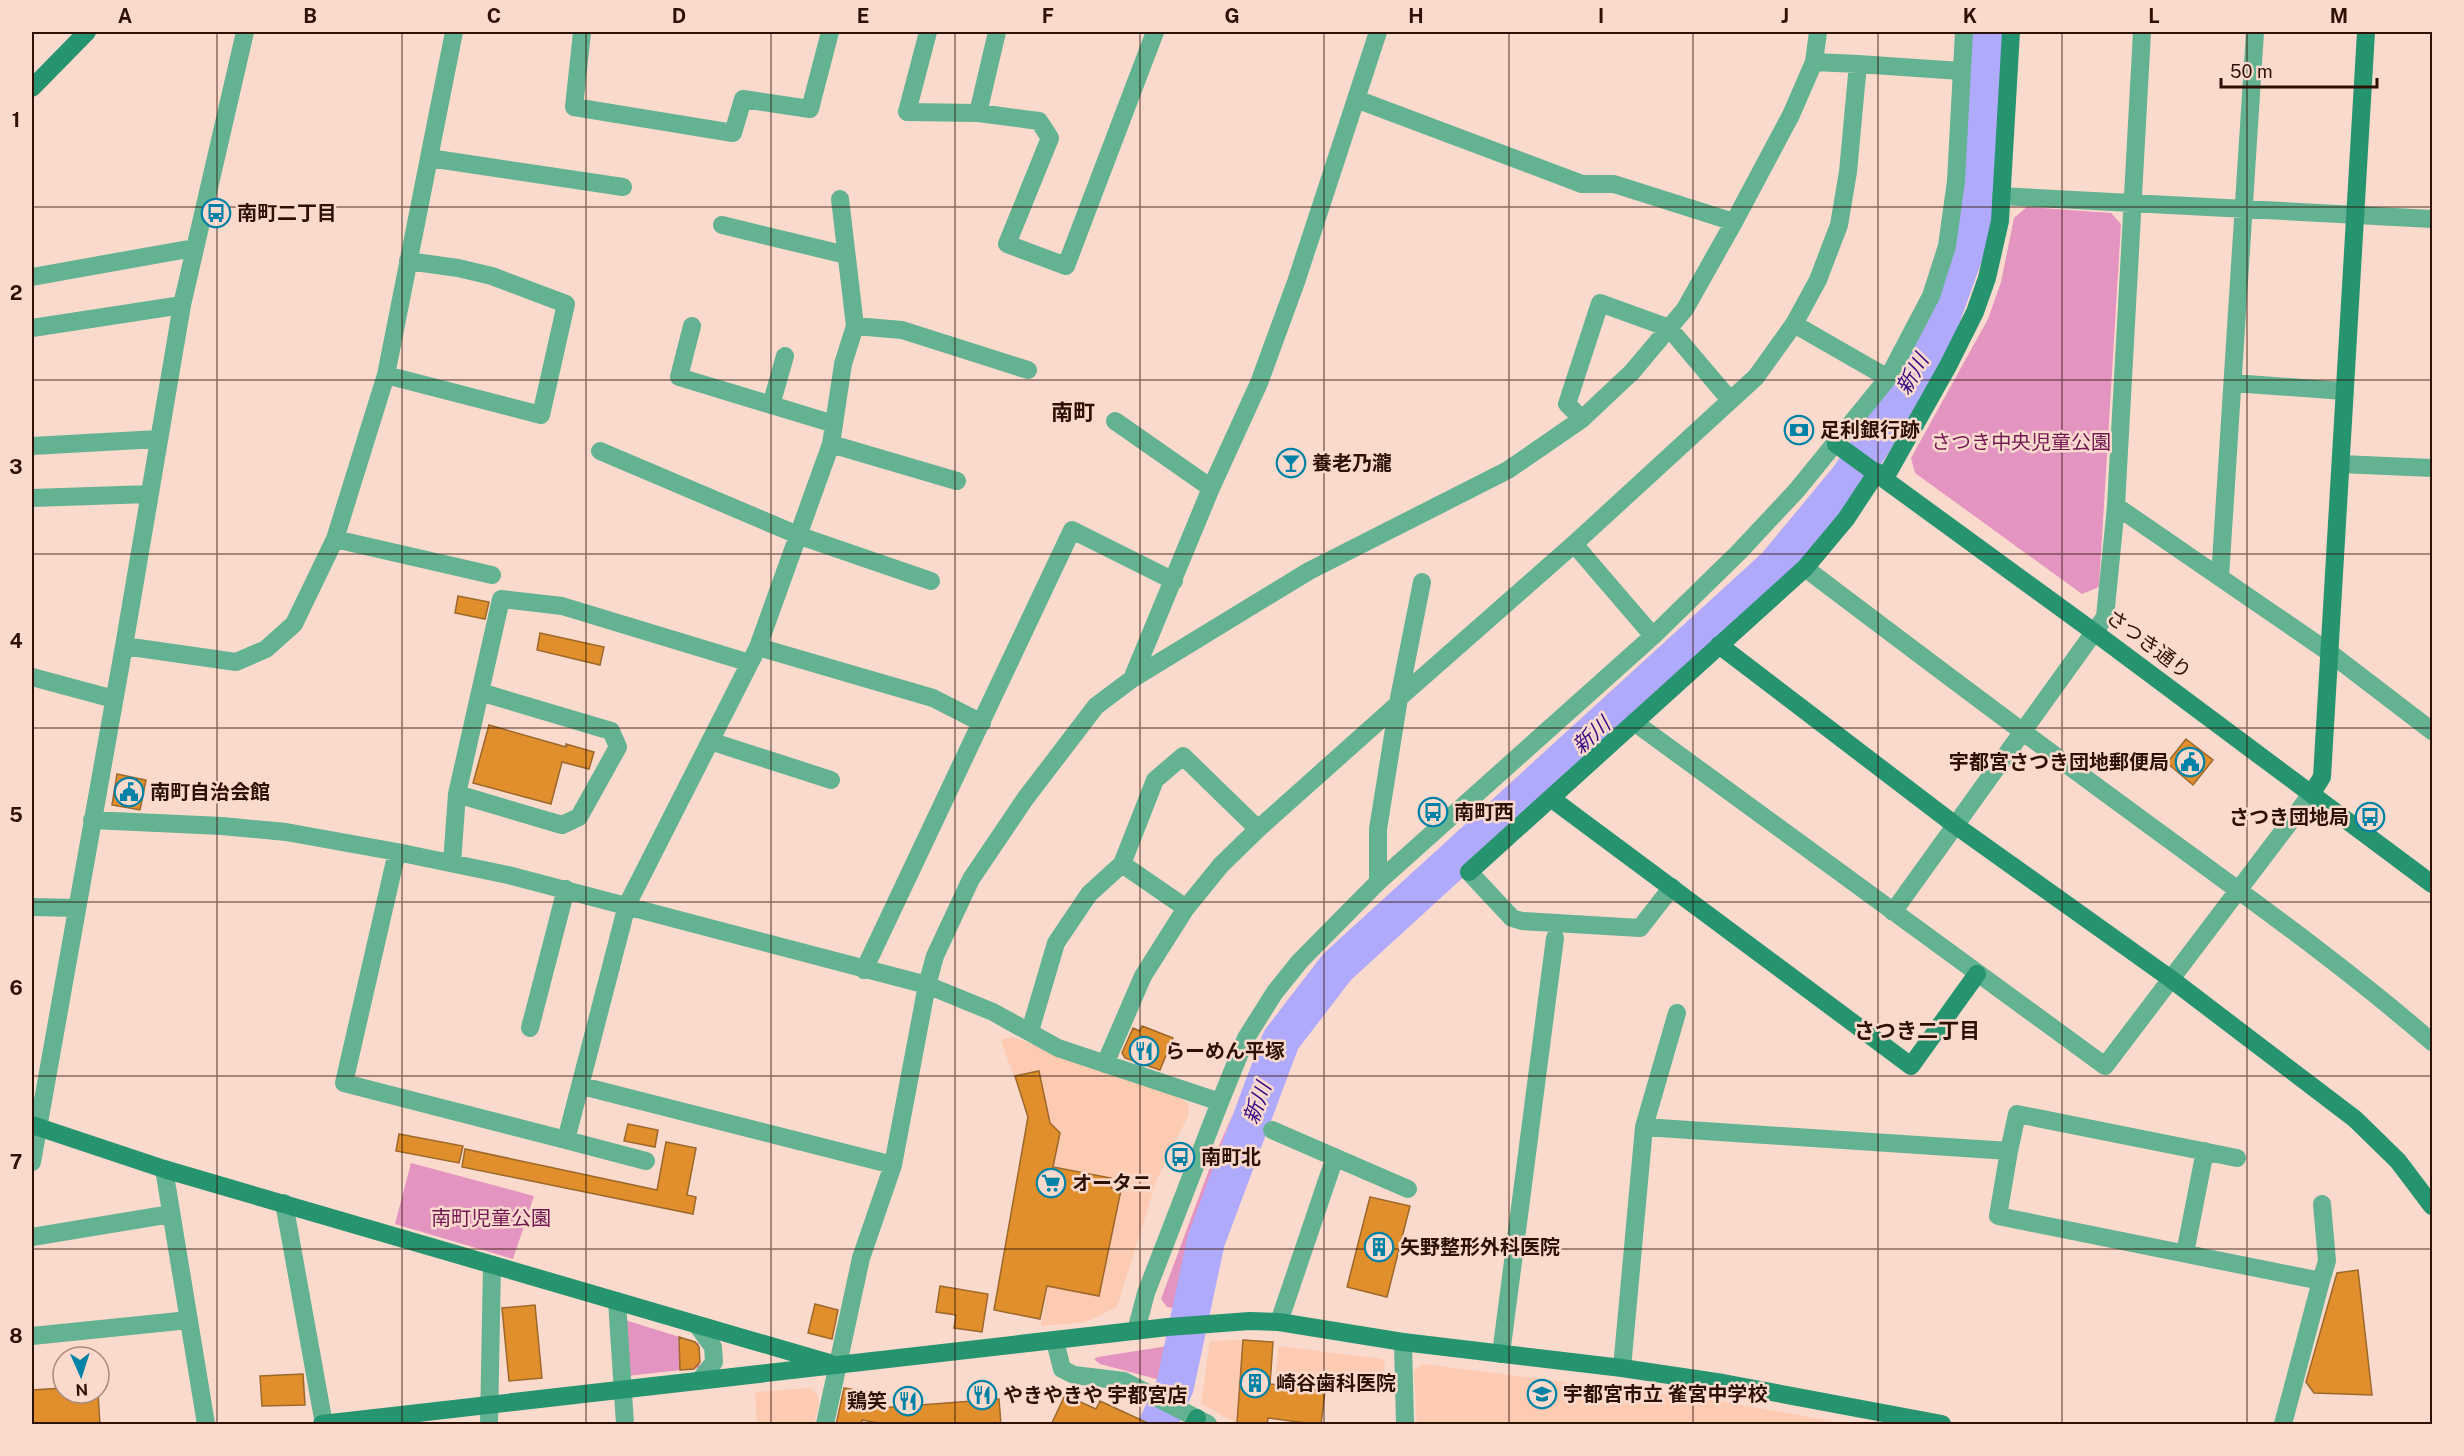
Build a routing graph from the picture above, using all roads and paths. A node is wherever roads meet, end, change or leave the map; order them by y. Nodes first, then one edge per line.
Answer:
1 (87, 32) edge
2 (244, 32) edge
3 (454, 32) edge
4 (582, 32) edge
5 (830, 32) edge
6 (928, 32) edge
7 (997, 32) edge
8 (1155, 32) edge
9 (1378, 32) edge
10 (1818, 32) edge
11 (1964, 32) edge
12 (2011, 32) edge
13 (2142, 32) edge
14 (2255, 32) edge
15 (2366, 32) edge
16 (1814, 62) junction
17 (1858, 64) junction
18 (1961, 71) junction
19 (32, 88) edge
20 (1356, 99) junction
21 (978, 113) junction
22 (429, 158) junction
23 (623, 187) dead end
24 (2001, 196) junction
25 (840, 199) dead end
26 (2131, 203) junction
27 (2244, 209) junction
28 (2354, 215) junction
29 (2433, 219) edge
30 (1734, 222) junction
31 (722, 225) dead end
32 (194, 248) junction
33 (846, 255) junction
34 (408, 261) junction
35 (32, 278) edge
36 (182, 305) junction
37 (1794, 324) junction
38 (692, 326) dead end
39 (855, 326) junction
40 (32, 328) edge
41 (1669, 328) junction
42 (785, 356) dead end
43 (1028, 370) dead end
44 (386, 375) junction
45 (1888, 378) junction
46 (2233, 383) junction
47 (2344, 391) junction
48 (1730, 400) junction
49 (771, 405) junction
50 (1582, 418) junction
51 (1115, 421) dead end
52 (834, 424) junction
53 (158, 439) junction
54 (831, 444) junction
55 (32, 446) edge
56 (1843, 449) junction
57 (600, 451) dead end
58 (2341, 464) junction
59 (2433, 468) edge
60 (1876, 472) junction
61 (957, 481) dead end
62 (1211, 488) junction
63 (150, 494) junction
64 (32, 498) edge
65 (2116, 506) junction
66 (800, 536) junction
67 (335, 539) junction
68 (1574, 544) junction
69 (1805, 568) junction
70 (492, 575) dead end
71 (2220, 577) junction
72 (931, 581) dead end
73 (1174, 581) junction
74 (1422, 582) dead end
75 (2094, 632) junction
76 (1653, 636) junction
77 (1719, 645) junction
78 (124, 646) junction
79 (2330, 653) junction
80 (754, 655) junction
81 (32, 676) edge
82 (1132, 679) junction
83 (480, 692) junction
84 (114, 699) junction
85 (1399, 701) junction
86 (1634, 722) junction
87 (982, 723) junction
88 (2433, 731) edge
89 (2022, 732) junction
90 (710, 741) junction
91 (831, 780) dead end
92 (2312, 793) junction
93 (457, 794) junction
94 (1552, 799) junction
95 (92, 820) junction
96 (1955, 825) junction
97 (1258, 829) junction
98 (397, 852) junction
99 (452, 863) junction
100 (1122, 864) junction
101 (1378, 882) junction
102 (2433, 884) edge
103 (1672, 887) junction
104 (566, 889) junction
105 (2238, 890) junction
106 (627, 905) junction
107 (32, 907) edge
108 (76, 908) junction
109 (1186, 908) junction
110 (1893, 912) junction
111 (1555, 938) dead end
112 (864, 970) junction
113 (1977, 974) junction
114 (2171, 979) junction
115 (927, 985) junction
116 (1677, 1013) dead end
117 (530, 1028) dead end
118 (1029, 1031) junction
119 (2433, 1042) edge
120 (1105, 1064) junction
121 (582, 1086) junction
122 (1220, 1102) junction
123 (35, 1126) edge
124 (1644, 1127) junction
125 (1272, 1130) dead end
126 (566, 1140) junction
127 (2009, 1151) junction
128 (2205, 1151) junction
129 (1335, 1157) junction
130 (2237, 1158) dead end
131 (646, 1161) dead end
132 (32, 1162) edge
133 (893, 1165) junction
134 (164, 1169) junction
135 (1408, 1189) dead end
136 (284, 1203) junction
137 (2322, 1204) dead end
138 (2433, 1206) edge
139 (171, 1214) junction
140 (32, 1236) edge
141 (2185, 1253) junction
142 (492, 1265) junction
143 (2321, 1281) junction
144 (617, 1301) junction
145 (189, 1320) junction
146 (1279, 1322) junction
147 (697, 1325) junction
148 (1136, 1331) junction
149 (32, 1336) edge
150 (1055, 1341) junction
151 (1403, 1342) junction
152 (1501, 1354) junction
153 (836, 1366) junction
154 (1622, 1368) junction
155 (699, 1381) junction
156 (624, 1390) junction
157 (489, 1405) junction
158 (1200, 1422) edge
159 (323, 1424) edge
160 (206, 1425) edge
161 (489, 1425) edge
162 (625, 1425) edge
163 (825, 1425) edge
164 (1405, 1425) edge
165 (1942, 1425) edge
166 (2283, 1425) edge

1 - 19 street
2 - 32 street
3 - 22 street
4 - 5 street
6 - 21 street
7 - 21 street
8 - 21 street
9 - 20 street
10 - 16 street
11 - 18 street
12 - 24 street
13 - 26 street
14 - 27 street
15 - 28 street
16 - 17 street
16 - 30 street
17 - 18 street
17 - 37 street
18 - 45 street
20 - 30 street
20 - 62 street
22 - 23 street
22 - 34 street
24 - 26 street
24 - 60 street
25 - 33 street
26 - 27 street
26 - 65 street
27 - 28 street
27 - 46 street
28 - 29 street
28 - 47 street
30 - 41 street
31 - 33 street
32 - 35 street
32 - 36 street
33 - 39 street
34 - 44 street
34 - 44 street
36 - 40 street
36 - 53 street
37 - 45 street
37 - 48 street
38 - 49 street
39 - 43 street
39 - 52 street
41 - 48 street
41 - 50 street
41 - 50 street
42 - 49 street
44 - 67 street
45 - 56 street
46 - 47 street
46 - 71 street
47 - 58 street
48 - 68 street
49 - 52 street
50 - 82 street
51 - 62 street
52 - 54 street
53 - 55 street
53 - 63 street
54 - 61 street
54 - 66 street
56 - 60 street, さつき通り
56 - 76 street
57 - 66 street
58 - 59 street
58 - 79 street
60 - 69 street
60 - 75 street, さつき通り
62 - 73 street
63 - 64 street
63 - 78 street
65 - 71 street
65 - 75 street
66 - 72 street
66 - 80 street
67 - 70 street
67 - 78 street
68 - 76 street
68 - 85 street
69 - 77 street
69 - 89 street
71 - 79 street
73 - 82 street
73 - 87 street
74 - 85 street
75 - 89 street
75 - 92 street, さつき通り
76 - 101 street
77 - 86 street
77 - 96 street
78 - 84 street
79 - 88 street
79 - 92 street
80 - 83 street
80 - 87 street
80 - 90 street
81 - 84 street
82 - 115 street
83 - 93 street
83 - 93 street
84 - 95 street
85 - 97 street
85 - 101 street
86 - 94 street
86 - 110 street
87 - 112 street
89 - 96 street
89 - 105 street
90 - 91 street
90 - 106 street
92 - 102 street, さつき通り
92 - 105 street
93 - 99 street
94 - 103 street
94 - 103 street
95 - 98 street
95 - 108 street
96 - 110 street
96 - 114 street
97 - 100 street
97 - 109 street
98 - 99 street
98 - 126 street
99 - 104 street
100 - 109 street
100 - 118 street
101 - 122 street
103 - 113 street
104 - 106 street
104 - 117 street
105 - 114 street
105 - 119 street
106 - 112 street
106 - 121 street
107 - 108 street
108 - 123 street
109 - 120 street
110 - 113 street
111 - 152 street
112 - 115 street
113 - 114 street
114 - 138 street
115 - 118 street
115 - 133 street
116 - 124 street
118 - 120 street
120 - 122 street
121 - 126 street
121 - 133 street
122 - 148 street
123 - 132 street
123 - 134 street
124 - 127 street
124 - 154 street
125 - 129 street
126 - 131 street
127 - 128 street
127 - 141 street
128 - 130 street
128 - 141 street
129 - 135 street
129 - 146 street
133 - 153 street
134 - 136 street
134 - 139 street
136 - 142 street
136 - 159 street
137 - 143 street
139 - 140 street
139 - 145 street
141 - 143 street
142 - 144 street
142 - 157 street
143 - 166 street
144 - 147 street
144 - 156 street
145 - 149 street
145 - 160 street
146 - 148 street
146 - 151 street
147 - 153 street
147 - 155 street
148 - 150 street
150 - 153 street
150 - 158 street
151 - 152 street
151 - 164 street
152 - 154 street
153 - 155 street
153 - 163 street
154 - 165 street
155 - 156 street
156 - 157 street
156 - 162 street
157 - 159 street
157 - 161 street

